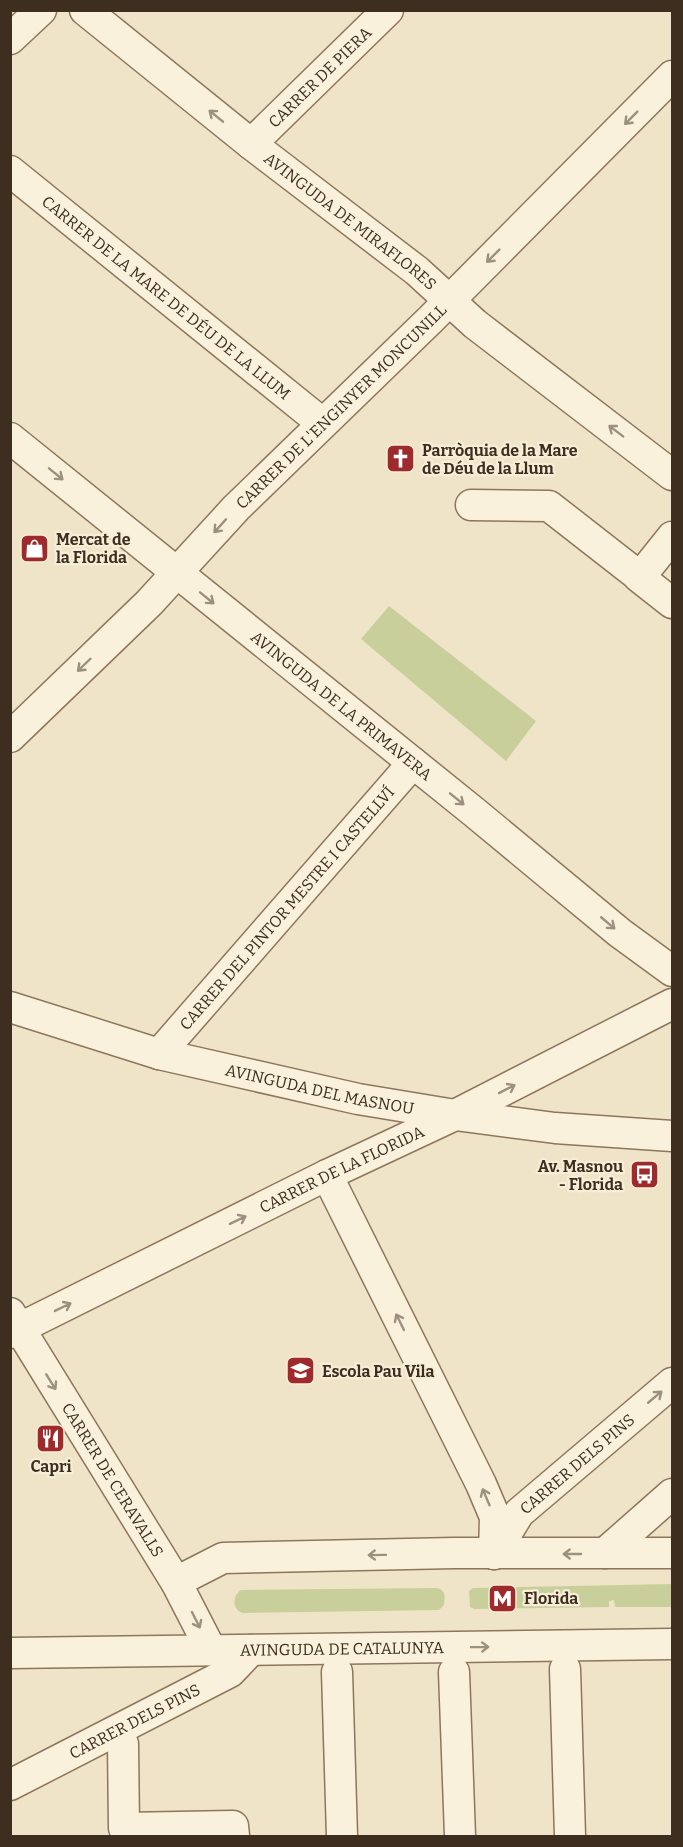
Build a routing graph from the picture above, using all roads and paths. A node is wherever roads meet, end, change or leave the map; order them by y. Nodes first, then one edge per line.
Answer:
1 (41, 10) edge
2 (85, 10) edge
3 (388, 10) edge
4 (10, 39) edge
5 (672, 76) edge
6 (251, 144) junction
7 (10, 171) edge
8 (449, 301) junction
9 (322, 423) junction
10 (10, 438) edge
11 (669, 467) edge
12 (471, 505) dead end
13 (672, 537) edge
14 (177, 573) junction
15 (639, 577) junction
16 (672, 603) edge
17 (10, 737) edge
18 (413, 763) junction
19 (672, 971) edge
20 (672, 1004) edge
21 (10, 1008) edge
22 (159, 1054) junction
23 (455, 1115) junction
24 (672, 1136) edge
25 (327, 1175) junction
26 (13, 1325) edge
27 (672, 1383) edge
28 (672, 1494) edge
29 (605, 1553) junction
30 (672, 1553) edge
31 (494, 1554) junction
32 (176, 1582) junction
33 (672, 1644) edge
34 (211, 1650) junction
35 (250, 1650) junction
36 (10, 1653) edge
37 (565, 1669) dead end
38 (337, 1672) dead end
39 (454, 1672) dead end
40 (123, 1744) dead end
41 (10, 1785) edge
42 (234, 1836) edge
43 (342, 1836) edge
44 (460, 1836) edge
45 (570, 1836) edge

1 - 4 street
6 -> 2 street, AVINGUDA DE MIRAFLORES
3 - 6 street, CARRER DE PIERA
5 -> 8 street, CARRER DE L'ENGINYER MONCUNILL
6 - 8 street, AVINGUDA DE MIRAFLORES
7 - 9 street, CARRER DE LA MARE DE DÉU DE LA LLUM
8 - 9 street, CARRER DE L'ENGINYER MONCUNILL
11 -> 8 street, AVINGUDA DE MIRAFLORES
9 -> 14 street, CARRER DE L'ENGINYER MONCUNILL
10 -> 14 street, AVINGUDA DE LA PRIMAVERA
12 - 15 street
13 - 15 street
14 -> 17 street, CARRER DE L'ENGINYER MONCUNILL
14 -> 18 street, AVINGUDA DE LA PRIMAVERA
15 - 16 street
18 -> 19 street, AVINGUDA DE LA PRIMAVERA
18 - 22 street, CARRER DEL PINTOR MESTRE I CASTELLVÍ
23 -> 20 street, CARRER DE LA FLORIDA
21 - 22 street, AVINGUDA DEL MASNOU
22 - 23 street, AVINGUDA DEL MASNOU
23 - 24 street, AVINGUDA DEL MASNOU
23 - 25 street, CARRER DE LA FLORIDA
26 -> 25 street, CARRER DE LA FLORIDA
31 -> 25 street
26 -> 32 street, CARRER DE CERAVALLS
31 -> 27 street, CARRER DELS PINS
28 - 29 street
29 - 30 street
29 -> 31 street
31 -> 32 street
32 -> 34 street, CARRER DE CERAVALLS
35 -> 33 street, AVINGUDA DE CATALUNYA
34 - 35 street, AVINGUDA DE CATALUNYA
34 - 36 street, AVINGUDA DE CATALUNYA
35 - 41 street, CARRER DELS PINS
37 - 45 street
38 - 43 street
39 - 44 street
40 - 42 street

